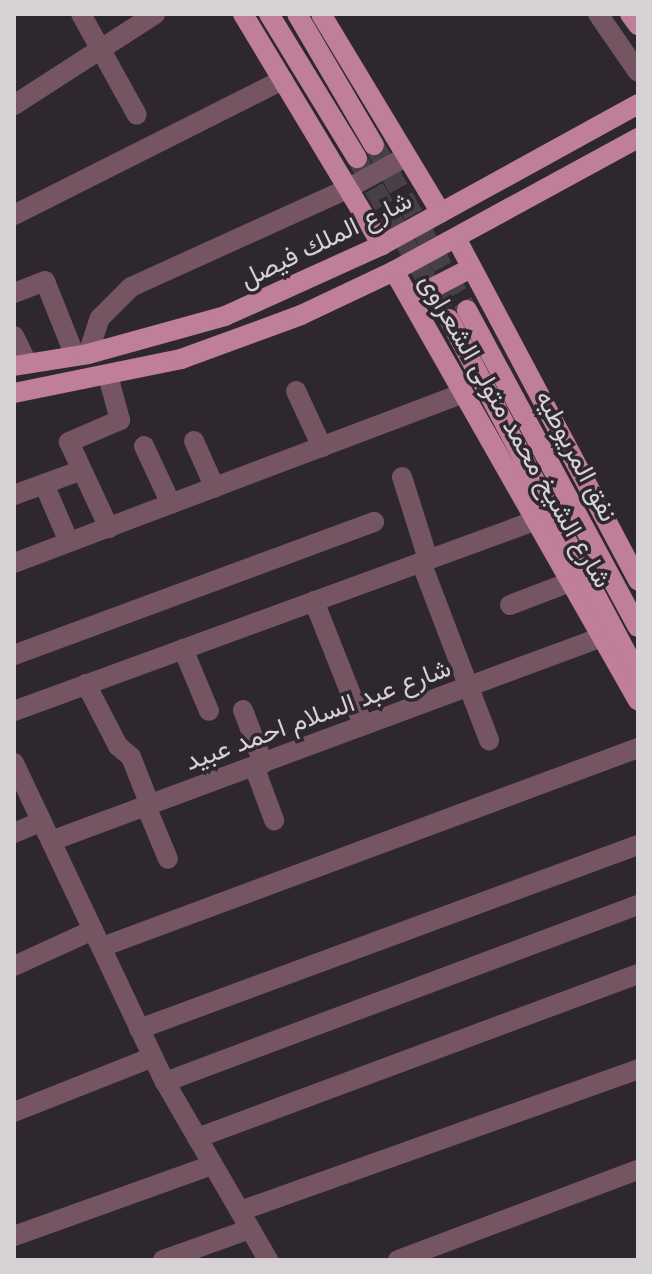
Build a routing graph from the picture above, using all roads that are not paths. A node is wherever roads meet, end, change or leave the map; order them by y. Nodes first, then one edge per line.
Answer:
1 (81, 14) edge
2 (155, 14) edge
3 (243, 14) edge
4 (269, 14) edge
5 (297, 14) edge
6 (321, 14) edge
7 (598, 14) edge
8 (630, 14) edge
9 (638, 25) edge
10 (101, 49) junction
11 (638, 72) edge
12 (283, 80) junction
13 (638, 104) edge
14 (14, 105) edge
15 (137, 115) dead end
16 (638, 138) edge
17 (407, 156) junction
18 (347, 189) junction
19 (441, 213) junction
20 (14, 215) edge
21 (456, 238) junction
22 (382, 245) junction
23 (471, 268) junction
24 (394, 271) junction
25 (14, 293) edge
26 (411, 299) junction
27 (14, 336) edge
28 (82, 355) junction
29 (20, 364) edge
30 (108, 376) junction
31 (296, 391) dead end
32 (14, 393) edge
33 (462, 394) junction
34 (194, 441) dead end
35 (144, 446) dead end
36 (322, 447) junction
37 (82, 470) junction
38 (402, 477) dead end
39 (44, 484) junction
40 (215, 488) junction
41 (14, 495) edge
42 (171, 504) junction
43 (534, 521) junction
44 (374, 522) dead end
45 (109, 528) junction
46 (69, 542) junction
47 (425, 561) junction
48 (14, 563) edge
49 (638, 581) edge
50 (570, 582) junction
51 (314, 601) junction
52 (510, 605) dead end
53 (638, 627) edge
54 (602, 637) junction
55 (183, 649) junction
56 (14, 655) edge
57 (638, 674) edge
58 (86, 684) junction
59 (468, 687) junction
60 (638, 700) edge
61 (243, 710) dead end
62 (14, 711) edge
63 (209, 711) dead end
64 (363, 725) junction
65 (489, 740) dead end
66 (638, 748) edge
67 (14, 763) edge
68 (259, 764) junction
69 (18, 784) edge
70 (148, 805) junction
71 (274, 820) dead end
72 (42, 821) junction
73 (14, 833) edge
74 (51, 841) junction
75 (638, 845) edge
76 (168, 859) dead end
77 (638, 905) edge
78 (97, 938) junction
79 (14, 966) edge
80 (638, 974) edge
81 (139, 1029) junction
82 (153, 1057) junction
83 (638, 1069) edge
84 (165, 1082) junction
85 (14, 1112) edge
86 (197, 1138) junction
87 (212, 1165) junction
88 (638, 1170) edge
89 (245, 1220) junction
90 (14, 1236) edge
91 (163, 1260) edge
92 (268, 1260) edge
93 (398, 1260) edge

1 - 10 street
2 - 10 street
3 - 12 main road
4 - 5 main road
6 - 17 main road
7 - 11 street
8 - 9 main road
10 - 14 street
10 - 15 street
12 - 18 main road
12 - 20 street
13 - 19 main road, شارع الملك فيصل
16 - 21 main road, شارع الملك فيصل
17 - 18 street
17 - 19 main road
18 - 22 main road
18 - 28 street
19 - 22 main road, شارع الملك فيصل
21 - 23 main road, شارع الشيخ محمد متولى الشعراوى
21 - 24 main road, شارع الملك فيصل
22 - 28 main road, شارع الملك فيصل
23 - 26 main road
23 - 49 main road, شارع الشيخ محمد متولى الشعراوى
24 - 26 main road, شارع الشيخ محمد متولى الشعراوى
24 - 30 main road, شارع الملك فيصل
25 - 28 street
26 - 33 main road, شارع الشيخ محمد متولى الشعراوى
27 - 29 street
28 - 29 main road, شارع الملك فيصل
30 - 32 main road, شارع الملك فيصل
30 - 37 street
31 - 36 street
33 - 36 street
33 - 43 main road, شارع الشيخ محمد متولى الشعراوى
34 - 40 street
35 - 42 street
36 - 40 street
37 - 39 street
37 - 45 street
38 - 47 street
39 - 41 street
39 - 46 street
40 - 42 street
42 - 45 street
43 - 47 street
43 - 50 main road, شارع الشيخ محمد متولى الشعراوى
44 - 56 street
45 - 46 street
46 - 48 street
47 - 51 street
47 - 59 street
50 - 52 street
50 - 54 main road, شارع الشيخ محمد متولى الشعراوى
51 - 55 street
51 - 64 street
53 - 57 main road, نفق المريوطيه
54 - 59 street, شارع عبد السلام احمد عبيد
54 - 60 main road, شارع الشيخ محمد متولى الشعراوى
55 - 58 street
55 - 63 street
58 - 62 street
58 - 70 street
59 - 64 street, شارع عبد السلام احمد عبيد
59 - 65 street
61 - 68 street
64 - 68 street, شارع عبد السلام احمد عبيد
66 - 78 street
67 - 69 street
68 - 70 street, شارع عبد السلام احمد عبيد
68 - 71 street
69 - 72 street
70 - 74 street, شارع عبد السلام احمد عبيد
70 - 76 street
72 - 73 street
72 - 74 street
74 - 78 street
75 - 81 street
77 - 84 street
78 - 79 street
78 - 81 street
80 - 86 street
81 - 82 street
82 - 84 street
82 - 85 street
83 - 89 street
84 - 86 street
86 - 87 street
87 - 89 street
87 - 90 street
88 - 93 street
89 - 91 street
89 - 92 street

